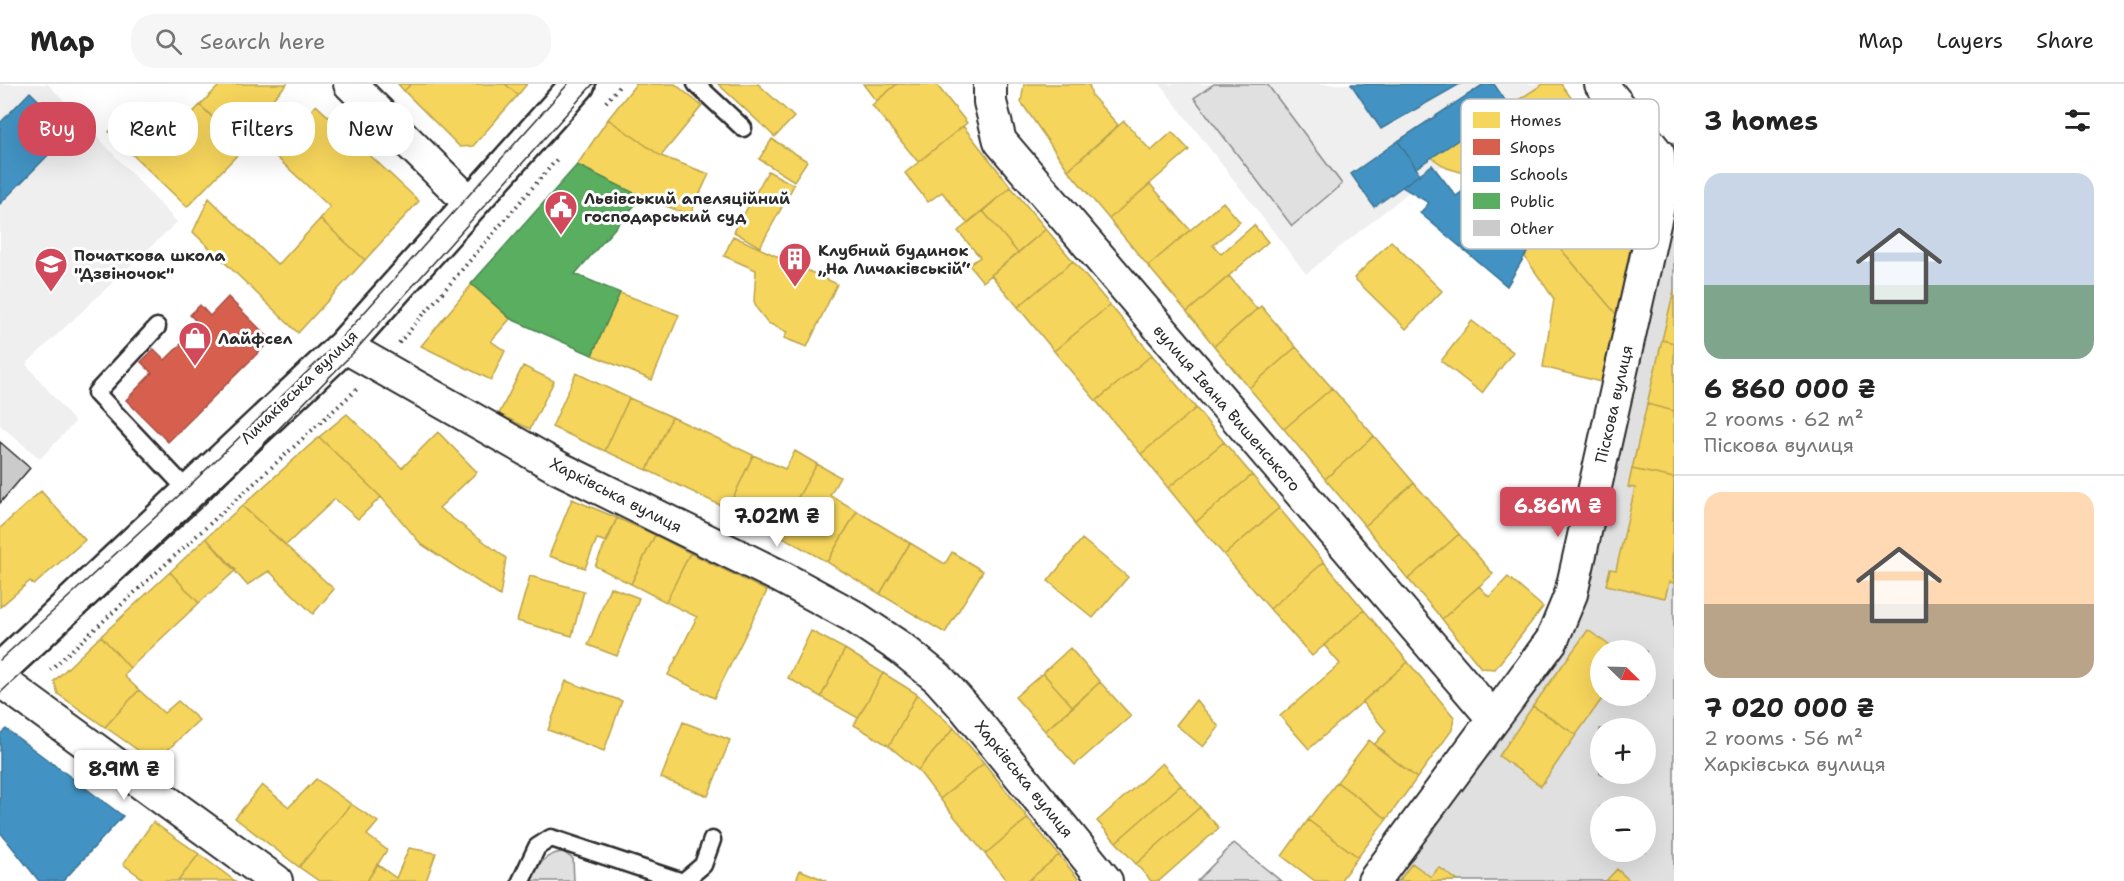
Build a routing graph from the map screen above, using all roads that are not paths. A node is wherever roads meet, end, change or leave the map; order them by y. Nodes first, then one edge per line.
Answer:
1 (350, 84) edge
2 (578, 84) edge
3 (696, 84) edge
4 (990, 84) edge
5 (1601, 84) edge
6 (1615, 99) edge
7 (743, 128) dead end
8 (1666, 156) edge
9 (1659, 201) edge
10 (471, 204) junction
11 (1648, 249) edge
12 (157, 327) dead end
13 (344, 346) junction
14 (190, 493) junction
15 (0, 670) edge
16 (0, 680) edge
17 (1493, 718) junction
18 (712, 840) dead end
19 (276, 881) edge
20 (521, 881) edge
21 (682, 881) edge
22 (1106, 881) edge
23 (1374, 881) edge

1 - 10 street
2 - 10 main road, Личаківська вулиця
3 - 7 lane
4 - 17 street, вулиця Івана Вишенського
5 - 6 street
8 - 9 street, Піскова вулиця
10 - 13 main road, Личаківська вулиця
11 - 17 street, Піскова вулиця
12 - 14 lane
13 - 14 main road, Личаківська вулиця
13 - 22 street, Харківська вулиця
14 - 15 main road, Личаківська вулиця
16 - 19 street
17 - 23 street, Піскова вулиця
18 - 21 lane
20 - 21 lane

